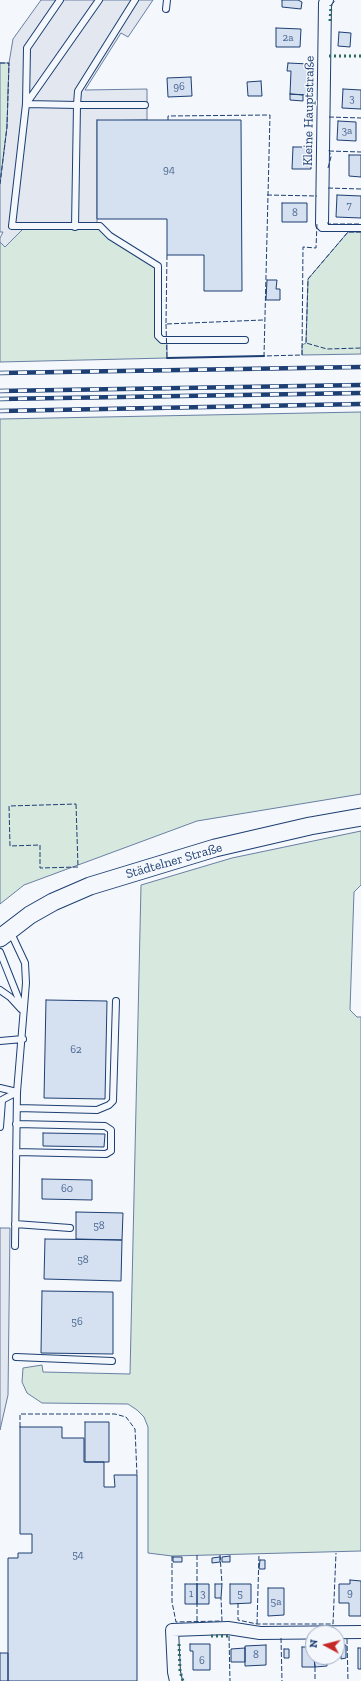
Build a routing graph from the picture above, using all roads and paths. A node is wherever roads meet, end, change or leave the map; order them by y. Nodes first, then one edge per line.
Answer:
1 (60, 0) edge
2 (99, 0) edge
3 (135, 0) edge
4 (167, 0) edge
5 (327, 0) edge
6 (166, 9) dead end
7 (26, 104) junction
8 (145, 104) dead end
9 (77, 105) junction
10 (322, 224) joint
11 (74, 227) junction
12 (361, 228) edge
13 (245, 340) dead end
14 (361, 816) edge
15 (5, 934) edge
16 (0, 952) edge
17 (0, 990) edge
18 (116, 1001) dead end
19 (24, 1012) junction
20 (23, 1039) junction
21 (0, 1042) edge
22 (0, 1088) edge
23 (17, 1092) junction
24 (1, 1101) edge
25 (17, 1108) junction
26 (16, 1124) junction
27 (0, 1126) edge
28 (16, 1152) junction
29 (15, 1224) junction
30 (70, 1228) dead end
31 (15, 1246) dead end
32 (16, 1357) dead end
33 (112, 1360) dead end
34 (361, 1632) edge
35 (176, 1681) edge

1 - 7 lane
2 - 7 lane
3 - 9 lane
4 - 6 lane
5 - 10 street, Kleine Hauptstraße
7 - 9 lane
7 - 11 lane
8 - 9 lane
9 - 11 lane
10 - 12 lane
11 - 13 lane
14 - 15 street, Städtelner Straße
15 - 19 lane
16 - 19 lane
17 - 19 lane
18 - 25 lane
19 - 20 lane
20 - 21 lane
20 - 23 lane
22 - 23 lane
23 - 24 lane
23 - 25 lane
24 - 27 lane
25 - 26 lane
26 - 28 lane
26 - 28 lane
28 - 29 lane
29 - 30 lane
29 - 31 lane
32 - 33 lane
34 - 35 street

